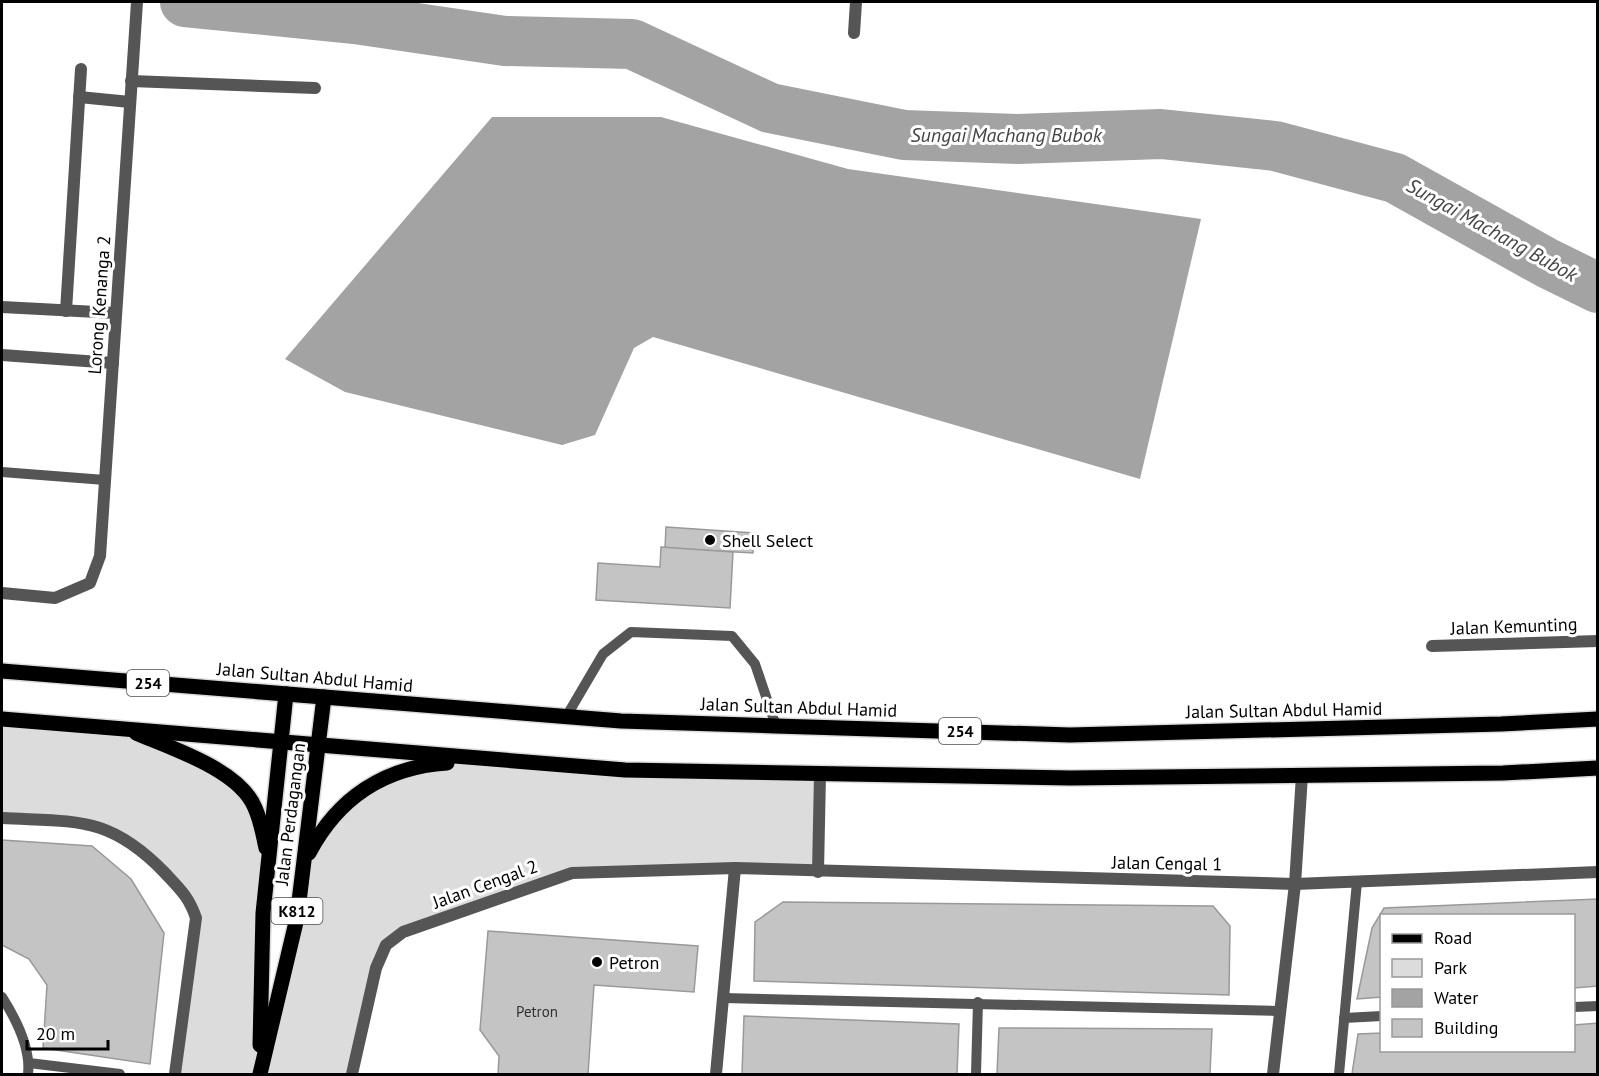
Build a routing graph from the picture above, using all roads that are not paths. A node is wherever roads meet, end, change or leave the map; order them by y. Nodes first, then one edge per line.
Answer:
1 (137, 2) edge
2 (856, 2) edge
3 (854, 33) dead end
4 (81, 69) dead end
5 (131, 81) junction
6 (315, 88) dead end
7 (79, 97) junction
8 (130, 102) junction
9 (2, 307) edge
10 (66, 311) junction
11 (116, 314) junction
12 (2, 355) edge
13 (113, 363) junction
14 (2, 472) edge
15 (105, 480) junction
16 (2, 593) edge
17 (1598, 641) edge
18 (1432, 646) dead end
19 (2, 671) edge
20 (286, 694) junction
21 (324, 698) junction
22 (566, 717) junction
23 (2, 719) edge
24 (1598, 719) edge
25 (776, 726) junction
26 (122, 728) junction
27 (281, 742) junction
28 (318, 745) junction
29 (495, 760) junction
30 (1598, 768) edge
31 (820, 774) junction
32 (1302, 775) junction
33 (2, 818) edge
34 (269, 857) junction
35 (304, 862) junction
36 (735, 868) junction
37 (818, 872) junction
38 (1598, 872) edge
39 (1358, 882) junction
40 (1295, 884) junction
41 (2, 997) edge
42 (723, 998) junction
43 (978, 1002) junction
44 (1598, 1006) edge
45 (1575, 1007) edge
46 (1279, 1011) junction
47 (1380, 1016) edge
48 (1344, 1018) junction
49 (28, 1069) edge
50 (120, 1074) edge
51 (175, 1074) edge
52 (260, 1074) edge
53 (352, 1074) edge
54 (716, 1074) edge
55 (975, 1074) edge
56 (1273, 1074) edge
57 (1339, 1074) edge

1 - 5 street, Lorong Kenanga 2
2 - 3 street
4 - 7 street
5 - 6 street
5 - 8 street, Lorong Kenanga 2
7 - 8 street
7 - 10 street
8 - 11 street, Lorong Kenanga 2
9 - 10 street
10 - 11 street
11 - 13 street, Lorong Kenanga 2
12 - 13 street
13 - 15 street, Lorong Kenanga 2
14 - 15 lane
15 - 16 street, Lorong Kenanga 2
17 - 18 street, Jalan Kemunting
19 - 20 main road, Jalan Sultan Abdul Hamid / 254
20 - 21 main road, Jalan Sultan Abdul Hamid / 254
20 - 27 main road, Jalan Perdagangan / K812
21 - 22 main road, Jalan Sultan Abdul Hamid / 254
21 - 28 main road, Jalan Perdagangan / K812
22 - 25 main road, Jalan Sultan Abdul Hamid / 254
22 - 25 lane
23 - 26 main road
24 - 25 main road, Jalan Sultan Abdul Hamid / 254
26 - 27 main road
26 - 34 main road
27 - 28 main road
27 - 34 main road, Jalan Perdagangan / K812
28 - 29 main road
28 - 35 main road, Jalan Perdagangan / K812
29 - 31 main road
29 - 35 main road
30 - 32 main road
31 - 32 main road
31 - 37 street
32 - 40 street
33 - 51 street
34 - 52 main road, Jalan Perdagangan / K812
35 - 52 main road, Jalan Perdagangan / K812
36 - 37 street, Jalan Cengal 1
36 - 42 street
36 - 53 street, Jalan Cengal 2
37 - 40 street, Jalan Cengal 1
38 - 39 street, Jalan Cengal 1
39 - 40 street, Jalan Cengal 1
39 - 48 lane
40 - 46 street
41 - 49 lane
42 - 43 lane
42 - 54 street
43 - 46 lane
43 - 55 lane
44 - 45 lane
46 - 56 street
47 - 48 lane
48 - 57 lane
49 - 50 lane

